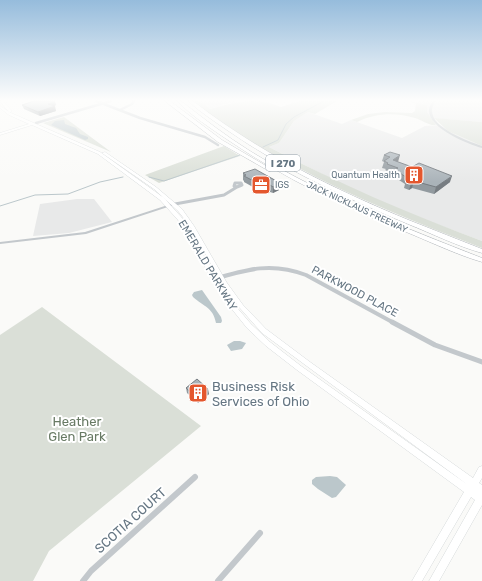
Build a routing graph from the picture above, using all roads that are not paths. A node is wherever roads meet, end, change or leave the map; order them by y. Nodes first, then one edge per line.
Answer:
1 (20, 128) edge
2 (43, 128) edge
3 (44, 128) edge
4 (173, 128) edge
5 (202, 128) edge
6 (207, 128) edge
7 (214, 128) edge
8 (225, 128) edge
9 (444, 128) edge
10 (0, 134) edge
11 (218, 145) dead end
12 (482, 147) edge
13 (254, 155) junction
14 (236, 187) dead end
15 (172, 205) junction
16 (423, 237) junction
17 (0, 242) edge
18 (482, 251) edge
19 (482, 260) edge
20 (217, 278) junction
21 (482, 362) edge
22 (482, 470) edge
23 (195, 478) dead end
24 (472, 488) junction
25 (482, 496) edge
26 (260, 533) dead end
27 (82, 581) edge
28 (218, 581) edge
29 (416, 581) edge
30 (434, 581) edge

1 - 10 main road
2 - 15 main road, EMERALD PARKWAY
3 - 15 main road, EMERALD PARKWAY
4 - 11 street
5 - 16 highway
6 - 13 highway
7 - 13 highway, JACK NICKLAUS FREEWAY / I 270
8 - 18 highway, JACK NICKLAUS FREEWAY / I 270
9 - 12 street
13 - 16 highway, JACK NICKLAUS FREEWAY / I 270
14 - 15 street
15 - 17 street
15 - 20 main road, EMERALD PARKWAY
16 - 19 highway, JACK NICKLAUS FREEWAY / I 270
20 - 21 street, PARKWOOD PLACE
20 - 24 main road, EMERALD PARKWAY
22 - 24 main road
23 - 27 street, SCOTIA COURT
24 - 25 main road, EMERALD PARKWAY
24 - 29 main road
25 - 30 main road
26 - 28 street

